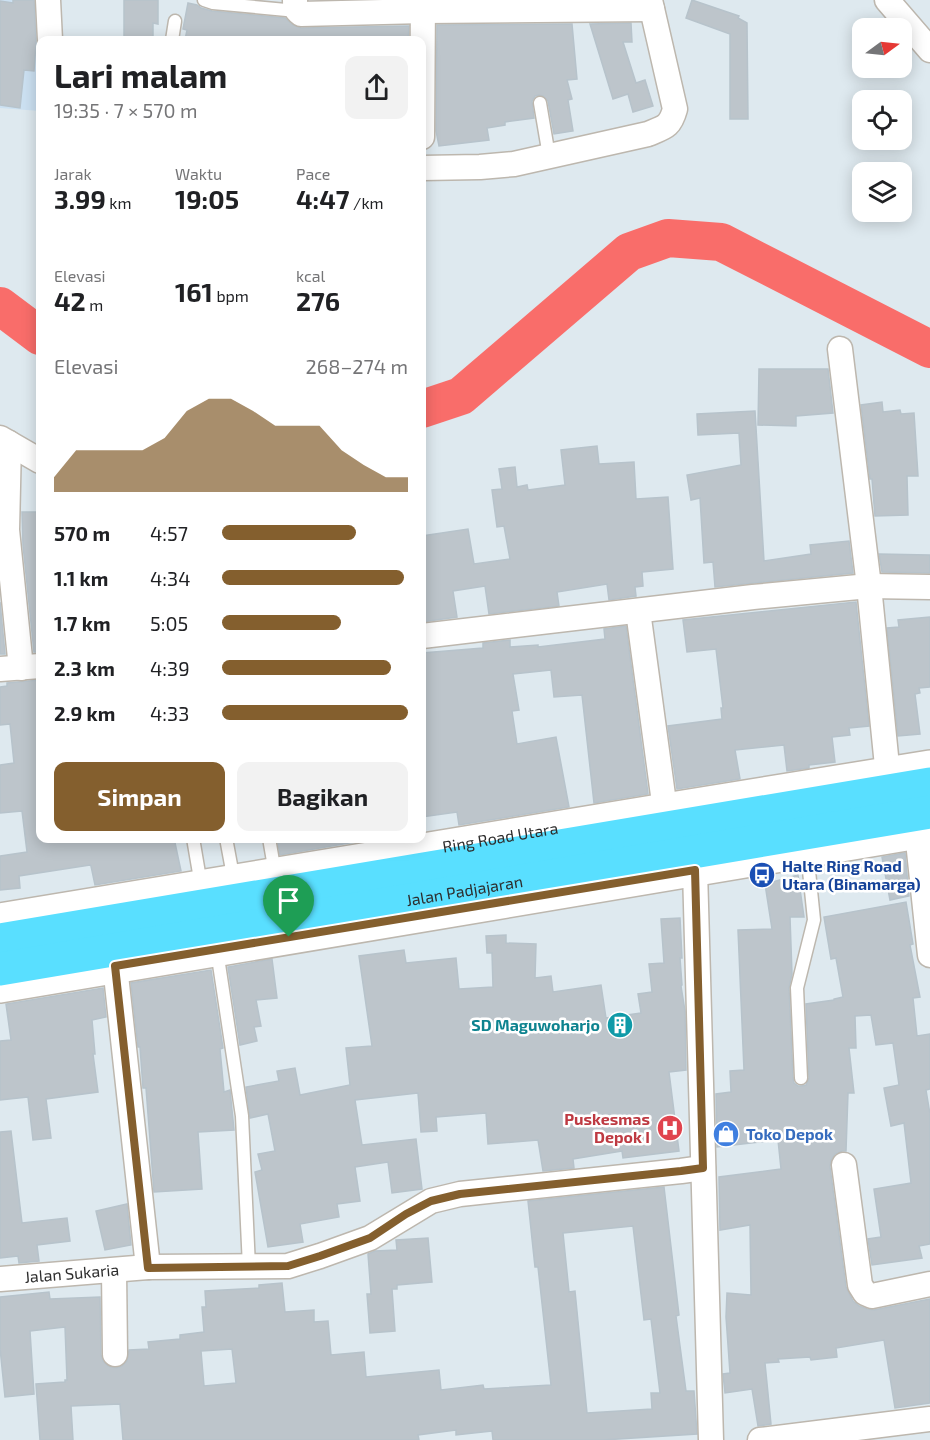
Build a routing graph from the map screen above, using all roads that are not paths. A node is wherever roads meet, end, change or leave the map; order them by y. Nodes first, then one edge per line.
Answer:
1 (48, 0) edge
2 (204, 0) edge
3 (887, 0) edge
4 (651, 4) edge
5 (424, 5) edge
6 (296, 6) edge
7 (176, 21) dead end
8 (50, 36) edge
9 (173, 36) edge
10 (424, 36) edge
11 (930, 50) edge
12 (540, 103) dead end
13 (549, 156) junction
14 (426, 168) edge
15 (840, 349) dead end
16 (4, 441) edge
17 (36, 459) edge
18 (869, 586) junction
19 (930, 587) edge
20 (638, 611) junction
21 (426, 636) edge
22 (21, 668) edge
23 (930, 767) edge
24 (889, 775) junction
25 (930, 784) edge
26 (665, 810) junction
27 (926, 825) edge
28 (194, 843) edge
29 (227, 843) edge
30 (270, 843) edge
31 (474, 851) junction
32 (807, 851) junction
33 (695, 870) junction
34 (276, 874) junction
35 (580, 880) junction
36 (234, 881) junction
37 (201, 887) junction
38 (0, 920) edge
39 (0, 940) edge
40 (216, 950) junction
41 (930, 955) edge
42 (115, 966) junction
43 (0, 969) edge
44 (0, 986) edge
45 (801, 1078) dead end
46 (844, 1165) dead end
47 (703, 1168) junction
48 (249, 1267) junction
49 (148, 1268) junction
50 (114, 1270) junction
51 (0, 1279) edge
52 (930, 1284) edge
53 (115, 1354) dead end
54 (930, 1419) edge
55 (711, 1440) edge
56 (760, 1440) edge

1 - 8 street
2 - 6 lane
3 - 11 street
4 - 5 street
4 - 13 street
5 - 6 street
5 - 10 street
7 - 9 lane
12 - 13 lane
13 - 14 street
15 - 18 street
16 - 17 street
16 - 22 street
18 - 19 street
18 - 20 street
18 - 24 street
20 - 21 street
20 - 26 street
23 - 24 street, Ring Road Utara
24 - 26 street, Ring Road Utara
25 - 31 highway, Jalan Padjajaran
26 - 31 street, Ring Road Utara
27 - 32 street
27 - 35 highway, Jalan Padjajaran
27 - 41 street
28 - 37 lane
29 - 36 lane
30 - 34 lane
31 - 34 street, Ring Road Utara
31 - 39 highway, Jalan Padjajaran
32 - 33 street
32 - 45 lane
33 - 35 street
33 - 47 street
34 - 36 street, Ring Road Utara
35 - 40 street
35 - 43 highway, Jalan Padjajaran
36 - 37 street, Ring Road Utara
37 - 38 street, Ring Road Utara
40 - 42 street
40 - 48 lane
42 - 44 street
42 - 49 street
46 - 52 street
47 - 48 street, Jalan Sukaria
47 - 55 street
48 - 49 street, Jalan Sukaria
49 - 50 street, Jalan Sukaria
50 - 51 street, Jalan Sukaria
50 - 53 street
54 - 56 street

